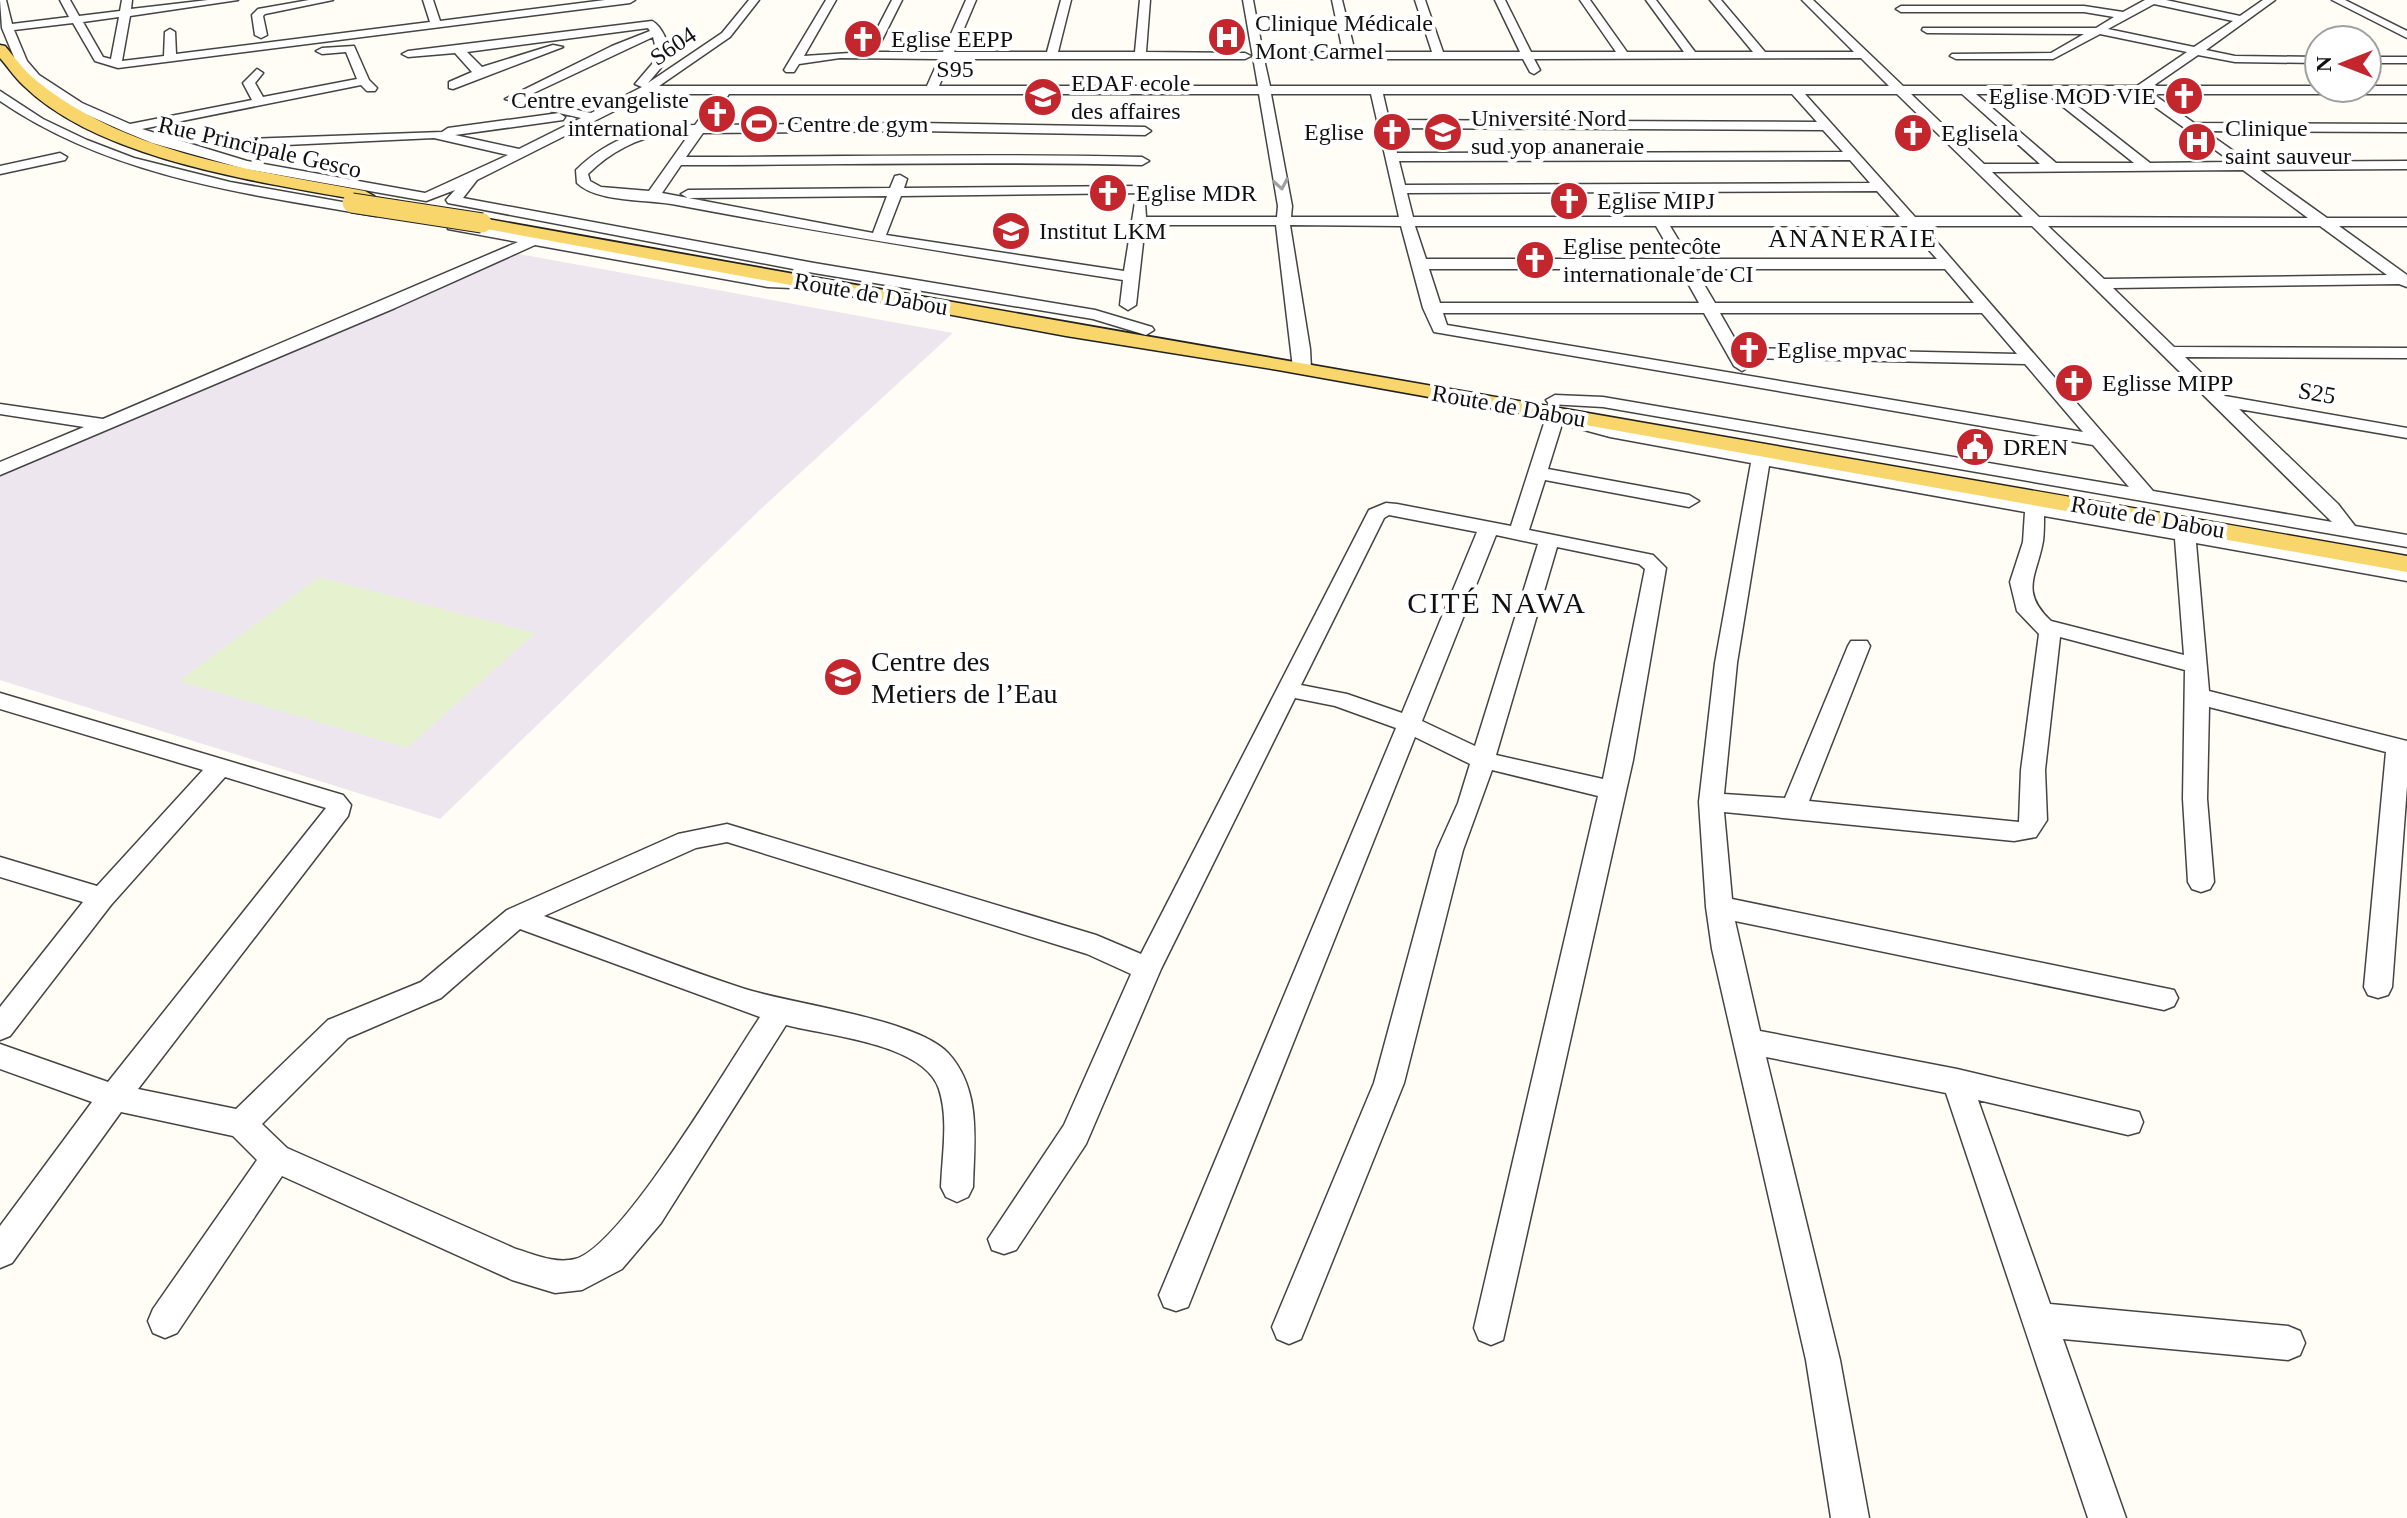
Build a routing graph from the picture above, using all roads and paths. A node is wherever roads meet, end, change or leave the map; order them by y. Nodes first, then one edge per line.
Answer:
1 (1, 0) edge
2 (65, 0) edge
3 (127, 0) edge
4 (233, 0) edge
5 (328, 0) edge
6 (428, 0) edge
7 (528, 0) edge
8 (630, 0) edge
9 (754, 0) edge
10 (831, 0) edge
11 (897, 0) edge
12 (971, 0) edge
13 (1066, 0) edge
14 (1145, 0) edge
15 (1236, 0) edge
16 (1248, 0) edge
17 (1337, 0) edge
18 (1420, 0) edge
19 (1500, 0) edge
20 (1585, 0) edge
21 (1651, 0) edge
22 (1715, 0) edge
23 (1807, 0) edge
24 (2152, 0) edge
25 (2270, 0) edge
26 (2337, 0) edge
27 (280, 3) edge
28 (581, 3) edge
29 (1896, 4) edge
30 (594, 12) dead end
31 (124, 13) junction
32 (2127, 16) junction
33 (78, 19) junction
34 (434, 19) junction
35 (2241, 19) junction
36 (284, 26) junction
37 (492, 26) dead end
38 (7, 28) junction
39 (654, 28) junction
40 (1927, 30) junction
41 (2100, 31) junction
42 (170, 32) dead end
43 (261, 35) junction
44 (2407, 35) edge
45 (397, 40) dead end
46 (282, 45) junction
47 (348, 48) junction
48 (616, 48) junction
49 (0, 49) edge
50 (460, 49) junction
51 (2197, 52) junction
52 (170, 53) junction
53 (408, 54) dead end
54 (1052, 54) junction
55 (869, 55) junction
56 (947, 55) junction
57 (1140, 55) junction
58 (1692, 55) junction
59 (1762, 55) junction
60 (1862, 55) junction
61 (1251, 56) junction
62 (1350, 56) junction
63 (1439, 56) junction
64 (1529, 56) junction
65 (1624, 56) junction
66 (1956, 56) junction
67 (271, 58) dead end
68 (2383, 60) edge
69 (2407, 60) edge
70 (795, 61) junction
71 (2303, 61) edge
72 (116, 64) junction
73 (483, 71) junction
74 (257, 73) dead end
75 (0, 77) edge
76 (453, 85) dead end
77 (649, 88) junction
78 (2303, 89) edge
79 (2383, 89) edge
80 (1259, 90) junction
81 (1795, 90) junction
82 (1897, 90) junction
83 (2140, 90) junction
84 (2407, 90) edge
85 (725, 91) junction
86 (778, 91) junction
87 (931, 91) junction
88 (1376, 91) junction
89 (1540, 91) junction
90 (1966, 91) junction
91 (1998, 91) junction
92 (2051, 91) junction
93 (0, 96) edge
94 (2383, 100) edge
95 (259, 101) junction
96 (2386, 102) dead end
97 (1146, 111) junction
98 (24, 113) junction
99 (578, 114) junction
100 (0, 117) edge
101 (593, 117) junction
102 (1383, 124) junction
103 (1826, 126) junction
104 (2193, 127) junction
105 (127, 128) junction
106 (700, 128) junction
107 (2407, 128) edge
108 (434, 134) junction
109 (244, 143) dead end
110 (912, 144) junction
111 (519, 153) junction
112 (1853, 156) junction
113 (60, 157) dead end
114 (1392, 157) junction
115 (675, 161) junction
116 (1142, 161) junction
117 (2244, 164) junction
118 (2145, 165) junction
119 (2407, 165) edge
120 (2051, 166) junction
121 (1978, 168) junction
122 (0, 170) edge
123 (476, 176) junction
124 (1878, 187) junction
125 (1401, 189) junction
126 (1142, 190) junction
127 (896, 191) junction
128 (653, 196) junction
129 (426, 197) junction
130 (359, 200) junction
131 (453, 200) junction
132 (405, 217) junction
133 (1139, 221) junction
134 (1407, 221) junction
135 (1282, 222) junction
136 (1661, 222) junction
137 (2407, 222) edge
138 (1912, 223) junction
139 (2036, 223) junction
140 (2327, 223) junction
141 (878, 238) junction
142 (534, 240) junction
143 (617, 243) junction
144 (1684, 263) junction
145 (1420, 264) junction
146 (1949, 264) junction
147 (1131, 277) junction
148 (2405, 281) edge
149 (814, 284) junction
150 (2099, 284) junction
151 (1128, 305) dead end
152 (1707, 307) junction
153 (1431, 308) junction
154 (1985, 308) junction
155 (1146, 330) junction
156 (2170, 352) junction
157 (1734, 353) junction
158 (2407, 353) edge
159 (2030, 359) junction
160 (1302, 363) junction
161 (1751, 381) junction
162 (2219, 400) junction
163 (1556, 407) junction
164 (0, 409) edge
165 (102, 424) junction
166 (2407, 433) edge
167 (2098, 440) junction
168 (1761, 459) junction
169 (0, 469) edge
170 (1540, 473) junction
171 (2147, 496) junction
172 (1689, 501) dead end
173 (2035, 508) junction
174 (1489, 528) junction
175 (2348, 530) junction
176 (1518, 534) junction
177 (2185, 534) junction
178 (1549, 540) junction
179 (2407, 541) edge
180 (2407, 551) edge
181 (2407, 564) edge
182 (2407, 575) edge
183 (2044, 626) junction
184 (1859, 646) dead end
185 (2195, 665) junction
186 (1290, 690) junction
187 (2198, 695) junction
188 (0, 701) edge
189 (1410, 725) junction
190 (2402, 748) edge
191 (1483, 760) junction
192 (220, 767) junction
193 (1612, 790) junction
194 (1711, 802) junction
195 (1794, 808) junction
196 (0, 867) edge
197 (2201, 882) dead end
198 (102, 898) junction
199 (1719, 907) junction
200 (516, 917) junction
201 (1147, 969) junction
202 (2378, 987) dead end
203 (2164, 998) dead end
204 (779, 1011) junction
205 (0, 1028) edge
206 (1748, 1041) junction
207 (0, 1056) edge
208 (1957, 1082) junction
209 (114, 1097) junction
210 (2128, 1122) dead end
211 (242, 1124) junction
212 (276, 1158) junction
213 (957, 1187) dead end
214 (1004, 1239) dead end
215 (0, 1252) edge
216 (1176, 1295) dead end
217 (2038, 1320) junction
218 (165, 1321) dead end
219 (1289, 1327) dead end
220 (1491, 1328) dead end
221 (2288, 1343) dead end
222 (1850, 1518) edge
223 (2107, 1518) edge

1 - 38 street
2 - 33 street
3 - 31 street
4 - 31 street
5 - 27 street
6 - 34 street
7 - 34 street
8 - 28 street
9 - 77 street, S604
10 - 70 street
11 - 55 street
12 - 56 street
13 - 54 street
14 - 57 street
15 - 61 street
16 - 61 street
17 - 62 street
18 - 63 street
19 - 64 street
20 - 65 street
21 - 58 street
22 - 59 street
23 - 60 street
24 - 32 street
24 - 35 street
25 - 35 street
26 - 44 street
27 - 36 street
27 - 43 street
28 - 34 street
28 - 37 street
29 - 32 street
29 - 40 street
30 - 39 street
31 - 33 street
31 - 72 street
32 - 41 street
33 - 38 street
33 - 72 street
34 - 36 street
34 - 46 street
35 - 51 street
36 - 43 street
36 - 46 street
38 - 105 street
39 - 48 street
39 - 50 street
39 - 77 street
40 - 41 street
40 - 66 street
41 - 51 street
41 - 66 street
42 - 52 street
43 - 52 street
45 - 47 street
46 - 52 street
47 - 67 street
47 - 95 street
48 - 73 street
48 - 99 street
49 - 130 main road, Rue Principale Gesco
50 - 53 street
50 - 73 street
51 - 71 street
51 - 83 street
52 - 72 street
54 - 56 street
54 - 57 street
55 - 56 street
55 - 70 street
56 - 87 street
57 - 61 street
58 - 59 street
58 - 65 street
59 - 60 street
60 - 82 street
61 - 62 street
61 - 80 street
62 - 63 street
63 - 64 street
64 - 65 street
64 - 89 street
66 - 91 street
68 - 69 street
70 - 86 street
73 - 76 street
74 - 95 street
75 - 130 main road, Rue Principale Gesco
77 - 85 street, S95
77 - 101 street, S604
78 - 83 street, S95
79 - 84 street, S95
80 - 88 street, S95
80 - 97 street, S95
80 -> 135 street
81 - 82 street, S95
81 - 89 street, S95
81 - 103 street
82 - 90 street, S95
82 - 121 street
83 - 92 street, S95
83 - 104 street
85 - 86 street, S95
85 - 106 street
86 - 87 street, S95
87 - 97 street, S95
88 - 89 street, S95
88 - 102 street
90 - 91 street, S95
90 - 120 street
91 - 92 street, S95
92 - 118 street
93 - 98 street
94 - 96 street
95 - 105 street
97 - 110 street
97 - 116 street
98 - 100 street
98 - 132 street
99 - 101 street
99 - 108 street
101 - 111 street, S604
102 - 103 street
102 - 114 street
103 - 112 street
104 - 107 street
104 - 117 street
105 - 129 street
106 - 110 street
106 - 115 street
106 - 128 street
108 - 109 street
108 - 111 street
110 - 115 street
110 - 116 street
110 - 127 street
111 - 123 street, S604
112 - 114 street
112 - 124 street
113 - 122 street
114 - 125 street
115 - 128 street
116 - 126 street
117 - 118 street
117 - 119 street
117 - 140 street
118 - 120 street
120 - 121 street
121 - 139 street
123 - 129 street
123 - 131 street
124 - 125 street
124 - 138 street
125 - 134 street
126 - 127 street
126 - 133 street
127 - 128 street
127 - 141 street
128 - 141 street
129 - 131 street
129 - 132 street
130 - 143 main road, Rue Principale Gesco, bridge
131 - 132 street
131 - 155 street
132 - 142 street
133 - 135 street
133 - 147 street
134 - 135 street
134 - 136 street
134 - 145 street
135 - 160 street
136 - 138 street
136 - 144 street
137 - 140 street
138 - 139 street
138 - 146 street
139 - 140 street
139 - 150 street
140 - 148 street
141 - 147 street
142 - 149 street
142 - 165 street
143 - 149 main road, Route de Dabou
143 - 155 main road, Route de Dabou
144 - 145 street
144 - 146 street
144 - 152 street
145 - 153 street
146 - 154 street
147 - 151 street
148 - 150 street
149 - 160 main road, Route de Dabou
150 - 156 street
152 - 153 street
152 - 154 street
152 - 157 street
153 - 161 street
154 - 159 street
155 - 160 main road, Route de Dabou
156 - 158 street
156 - 162 street
157 - 159 street
157 - 161 street
159 - 167 street
160 - 163 main road, Route de Dabou
161 - 167 street
162 - 166 street, S25
162 - 175 street
163 - 168 street
163 - 170 street
163 - 171 street
163 - 180 main road, Route de Dabou
163 - 181 main road, Route de Dabou
164 - 165 street
165 - 169 street
167 - 171 street
168 - 173 street
168 - 194 street
170 - 172 street
170 - 176 street
171 - 175 street
173 - 177 street
173 - 183 street
174 - 176 street
174 - 186 street
174 - 189 street
175 - 179 street
176 - 178 street
177 - 182 street
177 - 185 street
178 - 191 street
178 - 193 street
183 - 185 street
183 - 195 street
184 - 195 street
185 - 187 street
186 - 189 street
186 - 201 street
187 - 190 street
187 - 197 street
188 - 192 street
189 - 191 street
189 - 216 street
190 - 202 street
191 - 193 street
191 - 219 street
192 - 198 street
192 - 209 street
193 - 220 street
194 - 195 street
194 - 199 street
196 - 198 street
198 - 205 street
199 - 203 street
199 - 206 street
200 - 201 street
200 - 204 street
200 - 211 street
201 - 214 street
204 - 212 street
204 - 213 street
206 - 208 street
206 - 222 street
207 - 209 street
208 - 210 street
208 - 217 street
209 - 211 street
209 - 215 street
211 - 212 street
212 - 218 street
217 - 221 street
217 - 223 street

